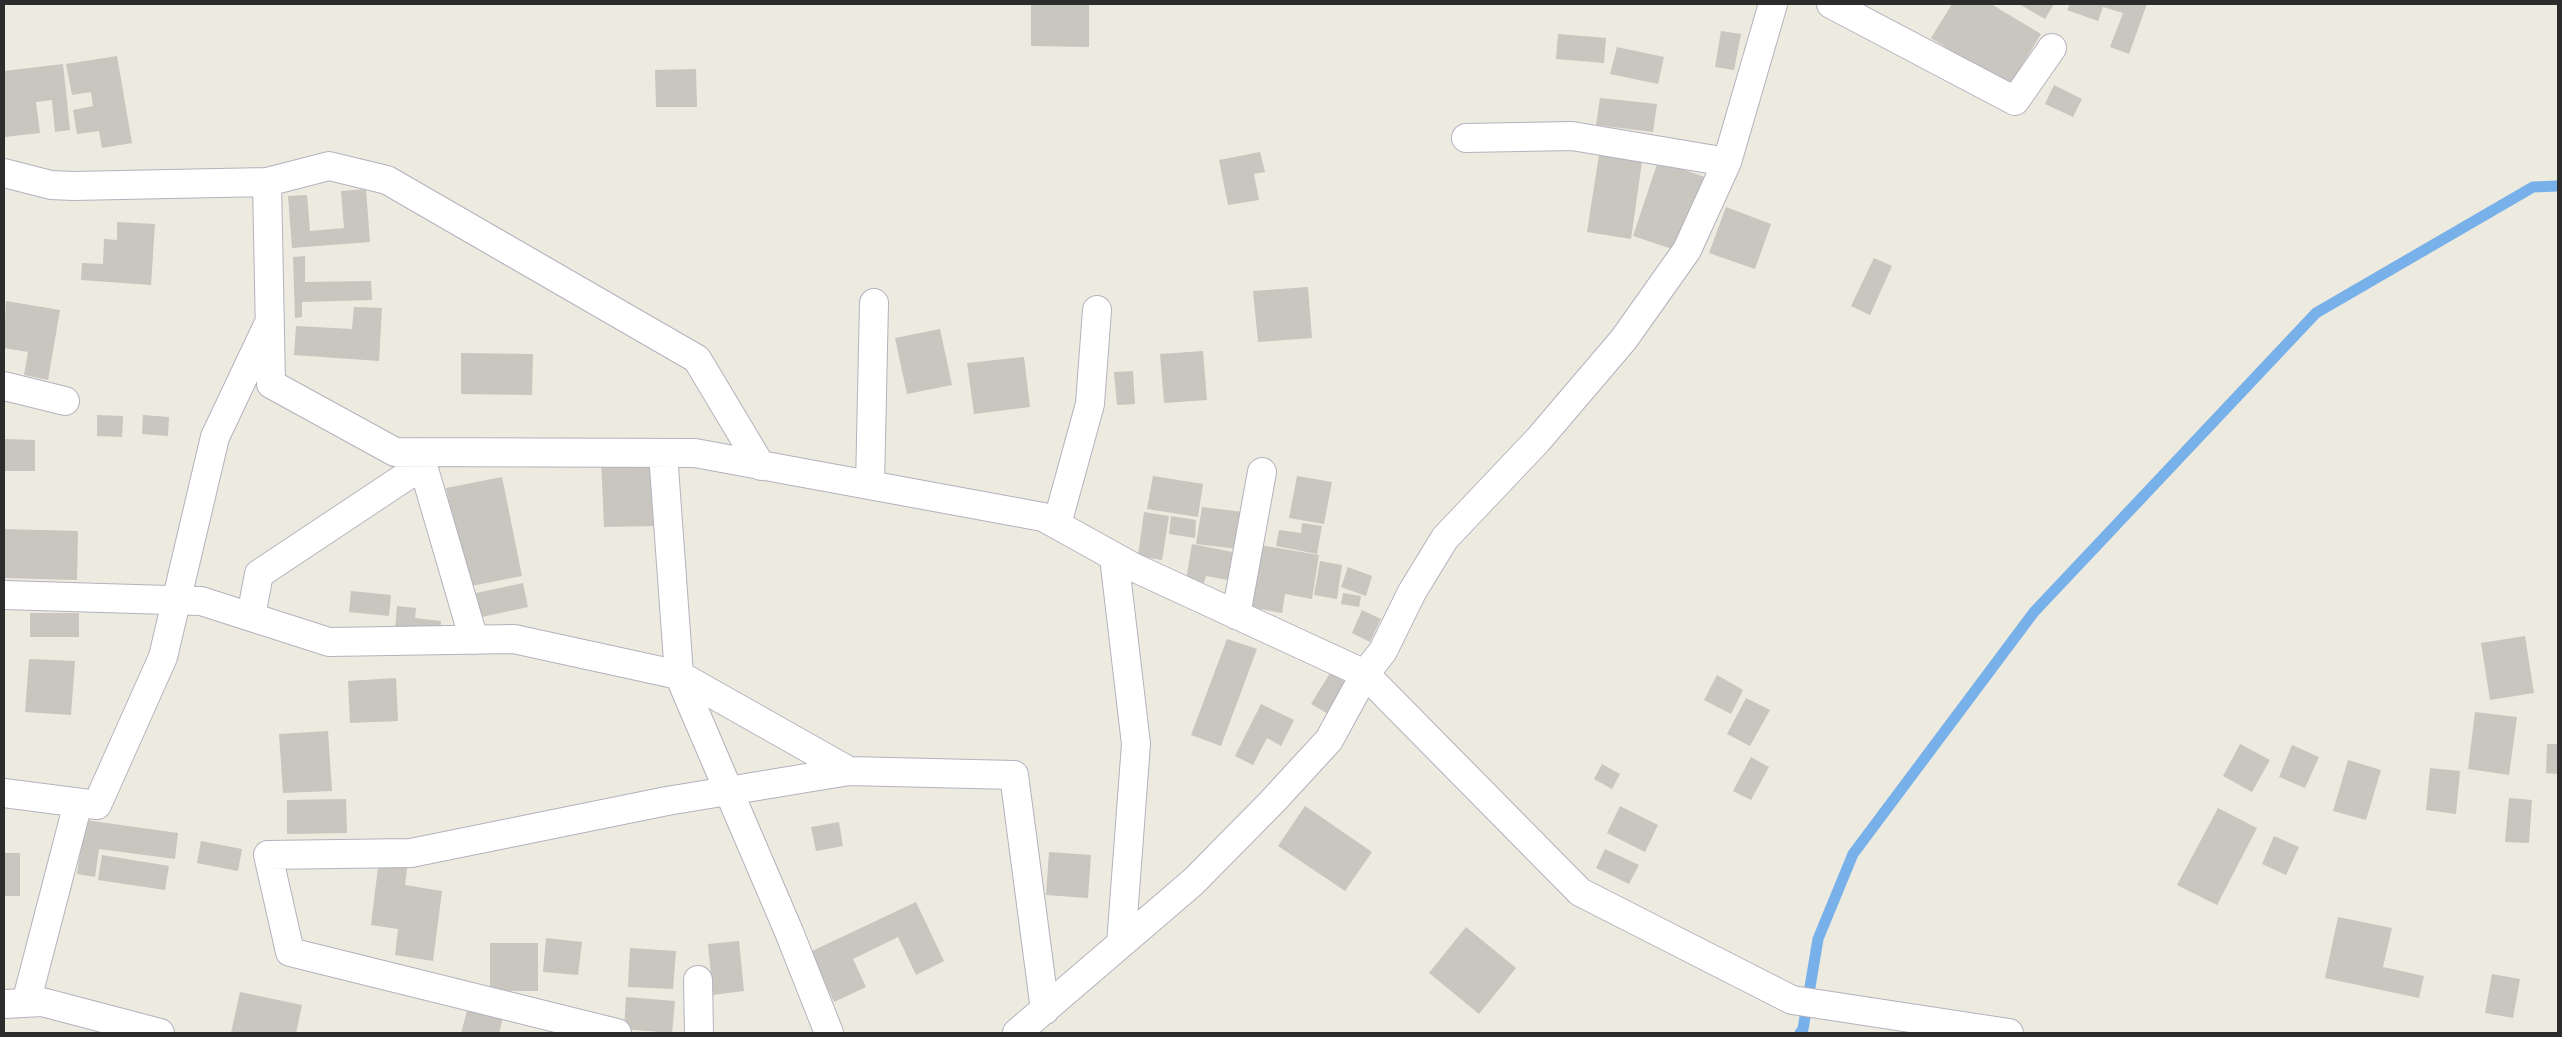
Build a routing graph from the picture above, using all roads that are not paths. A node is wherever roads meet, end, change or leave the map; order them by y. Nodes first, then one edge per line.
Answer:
1 (1773, 4) edge
2 (1831, 4) edge
3 (2052, 48) dead end
4 (1466, 138) dead end
5 (1727, 162) junction
6 (4, 173) edge
7 (267, 182) junction
8 (874, 303) dead end
9 (1098, 310) dead end
10 (270, 320) junction
11 (4, 386) edge
12 (66, 401) dead end
13 (663, 453) junction
14 (421, 458) junction
15 (762, 466) junction
16 (1262, 472) dead end
17 (870, 485) junction
18 (1057, 524) junction
19 (1114, 557) junction
20 (4, 595) edge
21 (177, 600) junction
22 (1236, 615) junction
23 (250, 616) junction
24 (474, 640) junction
25 (1365, 674) junction
26 (679, 675) junction
27 (849, 771) junction
28 (728, 791) junction
29 (4, 793) edge
30 (78, 803) junction
31 (1122, 944) junction
32 (698, 980) dead end
33 (15, 1003) edge
34 (1045, 1010) junction
35 (160, 1033) edge
36 (617, 1033) edge
37 (699, 1033) edge
38 (829, 1033) edge
39 (1017, 1033) edge
40 (2009, 1033) edge

1 - 5 street
2 - 3 street
4 - 5 street
5 - 25 street
6 - 7 street
7 - 10 street
7 - 15 street
8 - 17 street
9 - 18 street
10 - 14 street
10 - 21 street
11 - 12 street
13 - 14 street
13 - 15 street
13 - 26 street
14 - 23 street
14 - 24 street
15 - 17 street
16 - 22 street
17 - 18 street
18 - 19 street
19 - 22 street
19 - 31 street
20 - 21 street
21 - 23 street
21 - 30 street
22 - 25 street
23 - 24 street
24 - 26 street
25 - 31 street
25 - 40 street
26 - 27 street
26 - 28 street
27 - 28 street
27 - 34 street
28 - 36 street
28 - 38 street
29 - 30 street
30 - 33 street
31 - 34 street
32 - 37 street
33 - 35 street
34 - 39 street

